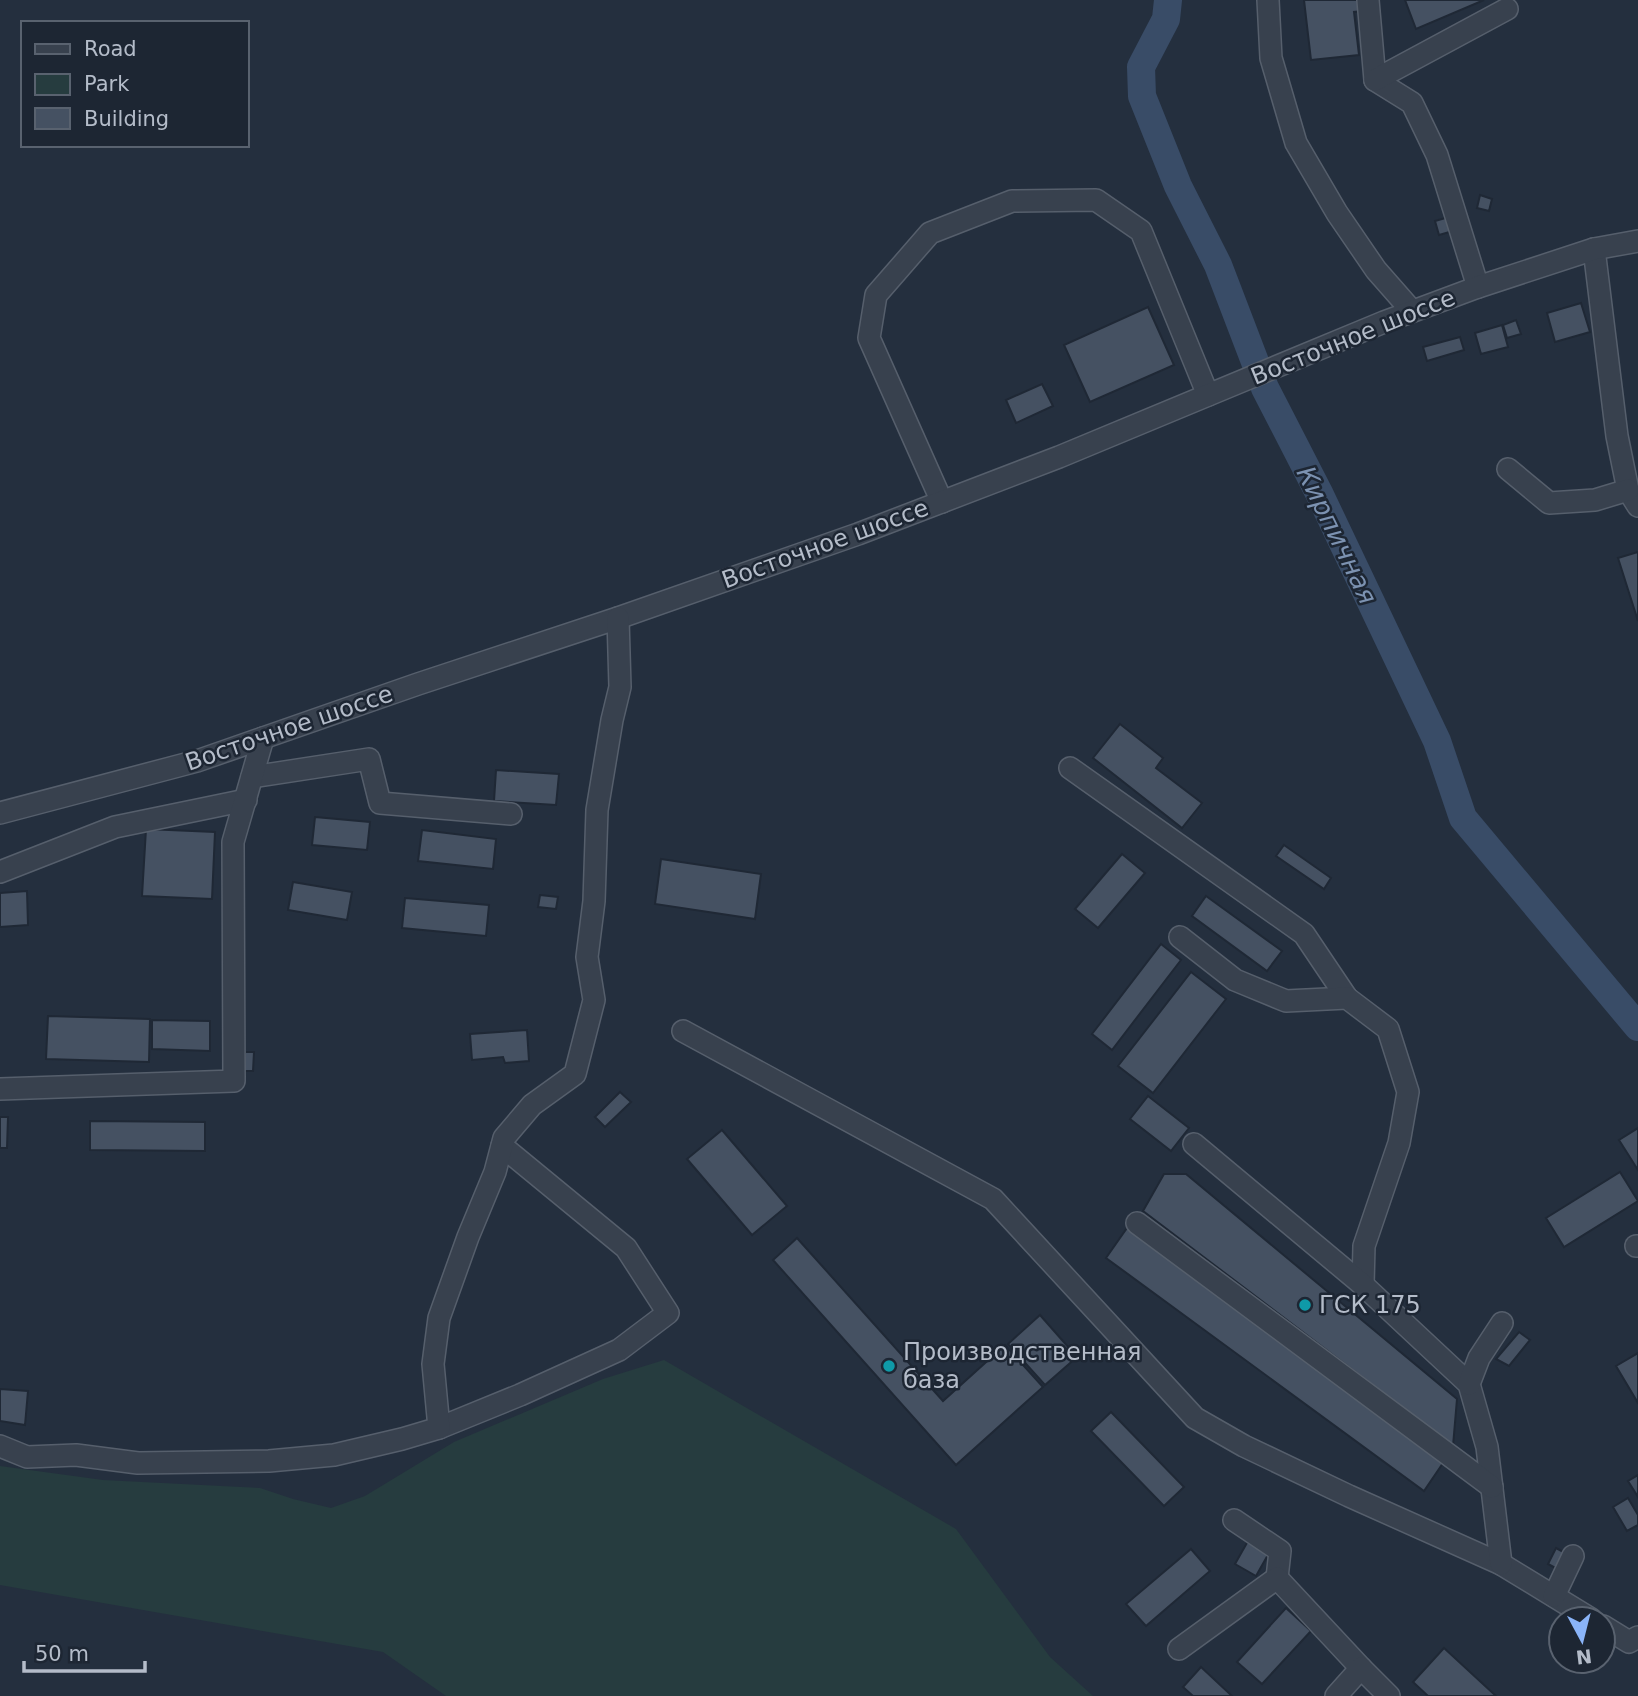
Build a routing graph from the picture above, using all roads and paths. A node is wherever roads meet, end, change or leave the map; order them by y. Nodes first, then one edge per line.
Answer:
1 (1268, 0) edge
2 (1368, 0) edge
3 (1507, 9) dead end
4 (1375, 80) junction
5 (1638, 241) edge
6 (1594, 249) junction
7 (1478, 287) junction
8 (1412, 311) junction
9 (1208, 395) junction
10 (1508, 469) dead end
11 (1633, 498) edge
12 (942, 502) junction
13 (618, 618) junction
14 (263, 738) junction
15 (1070, 768) dead end
16 (252, 777) junction
17 (246, 800) junction
18 (0, 813) edge
19 (511, 814) dead end
20 (0, 872) edge
21 (1180, 937) dead end
22 (1347, 998) junction
23 (683, 1031) dead end
24 (0, 1089) edge
25 (1194, 1144) dead end
26 (502, 1146) junction
27 (1137, 1223) dead end
28 (1363, 1285) junction
29 (1502, 1323) dead end
30 (1469, 1384) junction
31 (439, 1428) junction
32 (0, 1446) edge
33 (1492, 1487) junction
34 (1234, 1520) dead end
35 (1573, 1556) dead end
36 (1501, 1564) junction
37 (1278, 1578) junction
38 (1554, 1596) junction
39 (1568, 1605) edge
40 (1617, 1633) edge
41 (1635, 1642) edge
42 (1179, 1649) dead end
43 (1361, 1668) junction
44 (1336, 1696) edge
45 (1389, 1696) edge

1 - 8 street
2 - 4 street
3 - 4 street
4 - 7 street
5 - 6 street, Восточное шоссе
6 - 7 street, Восточное шоссе
6 - 11 street
7 - 8 street, Восточное шоссе
8 - 9 street, Восточное шоссе
9 - 12 street, Восточное шоссе
9 - 12 street
10 - 11 street
12 - 13 street, Восточное шоссе
13 - 14 street, Восточное шоссе
13 - 26 street
14 - 16 street
14 - 18 street, Восточное шоссе
15 - 22 street
16 - 17 street
16 - 19 street
17 - 20 street
17 - 24 street
21 - 22 street
22 - 28 street
23 - 36 street
25 - 28 street
26 - 31 street
26 - 31 street
27 - 33 street
28 - 30 street
29 - 30 street
30 - 33 street
31 - 32 street
33 - 36 street
34 - 37 street
35 - 38 street
36 - 38 street
37 - 42 street
37 - 43 street
38 - 39 street
40 - 41 street
43 - 44 street
43 - 45 street

